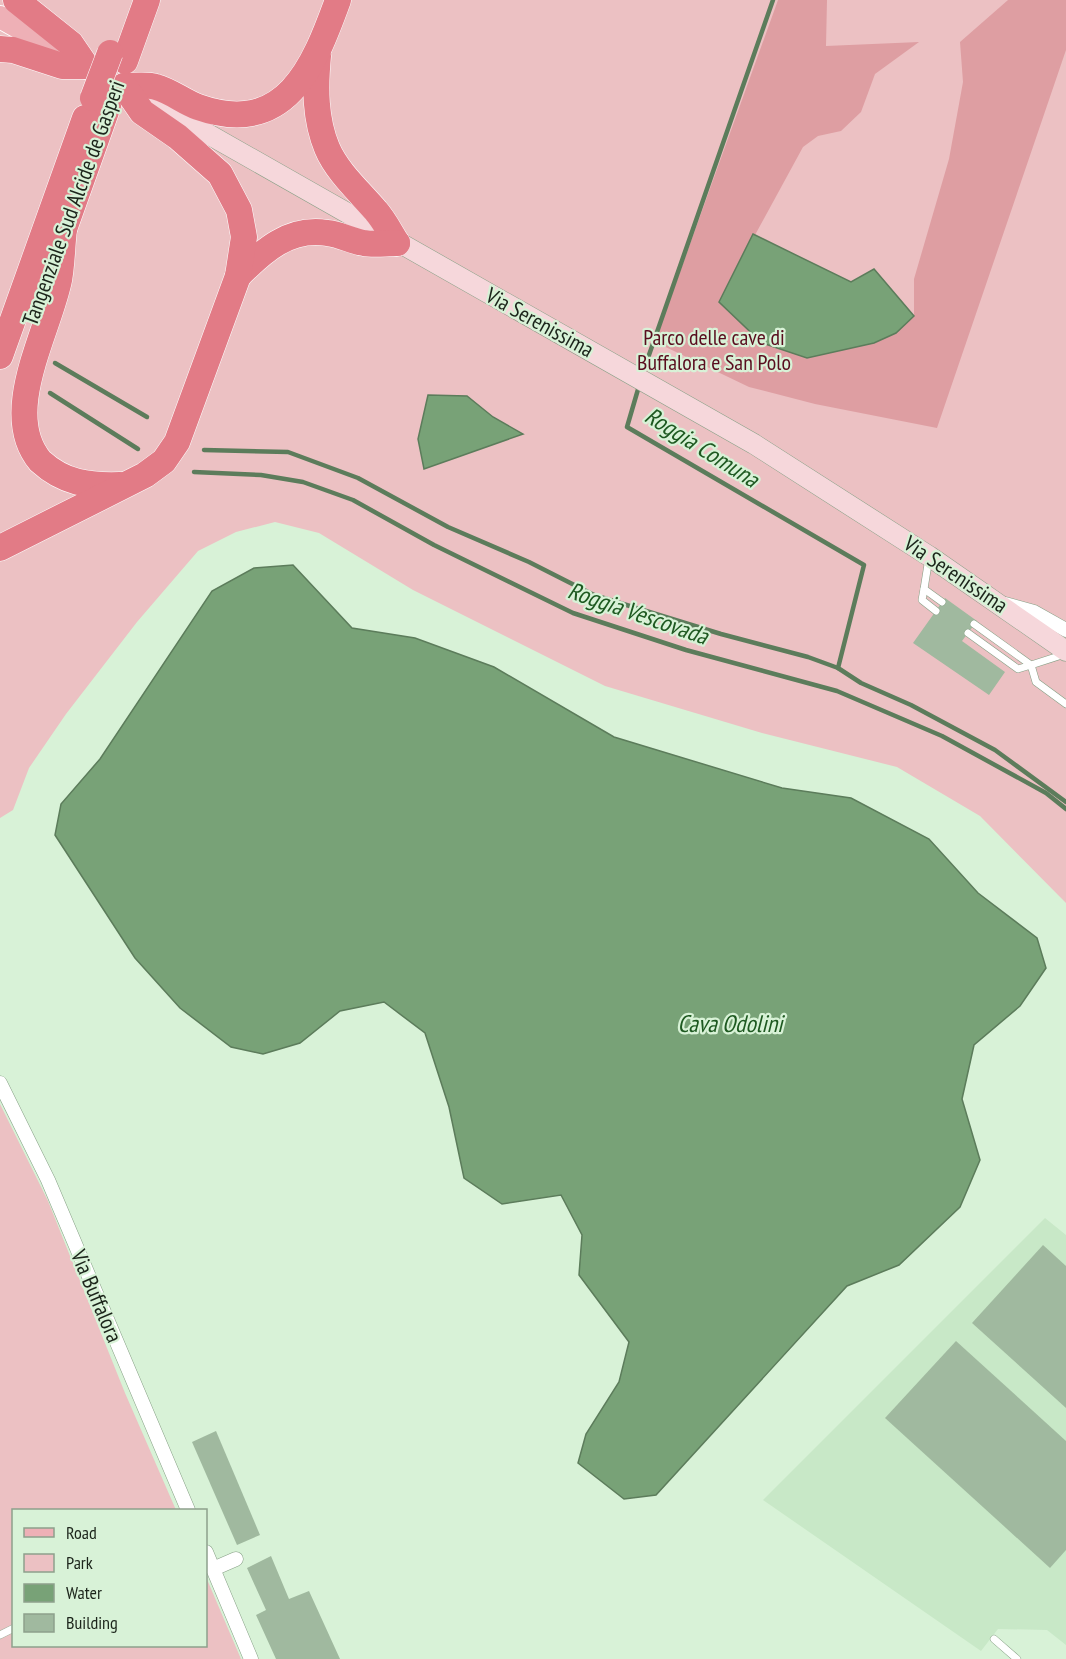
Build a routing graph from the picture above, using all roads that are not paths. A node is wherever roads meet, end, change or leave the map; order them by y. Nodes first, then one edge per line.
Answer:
1 (16, 0) edge
2 (129, 0) edge
3 (147, 0) edge
4 (338, 0) edge
5 (0, 17) edge
6 (0, 49) edge
7 (319, 53) junction
8 (118, 57) junction
9 (86, 66) junction
10 (124, 86) junction
11 (100, 102) junction
12 (72, 153) junction
13 (64, 230) junction
14 (397, 243) junction
15 (238, 276) junction
16 (0, 319) edge
17 (0, 356) edge
18 (2, 401) dead end
19 (127, 484) junction
20 (0, 548) edge
21 (929, 556) junction
22 (924, 589) junction
23 (942, 602) dead end
24 (1001, 604) junction
25 (936, 611) dead end
26 (974, 624) dead end
27 (1066, 630) edge
28 (968, 633) dead end
29 (1066, 652) edge
30 (1031, 665) junction
31 (1066, 704) edge
32 (0, 1083) edge
33 (188, 1509) edge
34 (207, 1554) edge
35 (237, 1559) dead end
36 (213, 1569) junction
37 (994, 1639) dead end
38 (251, 1659) edge
39 (1017, 1659) edge

1 - 9 highway
2 - 8 highway, Tangenziale Sud Alcide de Gasperi
3 - 8 highway, Tangenziale Sud Alcide de Gasperi
4 - 7 highway
5 - 9 main road, Via Serenissima
6 - 9 highway
7 - 10 highway
7 - 14 highway
8 - 11 highway, Tangenziale Sud Alcide de Gasperi, bridge
9 - 10 main road, Via Serenissima
10 - 14 main road, Via Serenissima
10 - 15 highway
11 - 12 highway, Tangenziale Sud Alcide de Gasperi
11 - 13 highway, Tangenziale Sud Alcide de Gasperi
12 - 16 highway
12 - 17 highway, Tangenziale Sud Alcide de Gasperi
13 - 18 highway, Tangenziale Sud Alcide de Gasperi
13 - 19 highway
14 - 15 highway
14 - 21 main road, Via Serenissima
15 - 19 highway
19 - 20 highway
21 - 22 lane
21 - 24 main road, Via Serenissima
22 - 23 lane
22 - 25 lane
24 - 27 street
24 - 29 main road, Via Serenissima
26 - 30 lane
28 - 30 lane
29 - 30 lane
30 - 31 lane
32 - 33 street, Via Buffalora
34 - 36 street
35 - 36 street
36 - 38 street
37 - 39 lane

